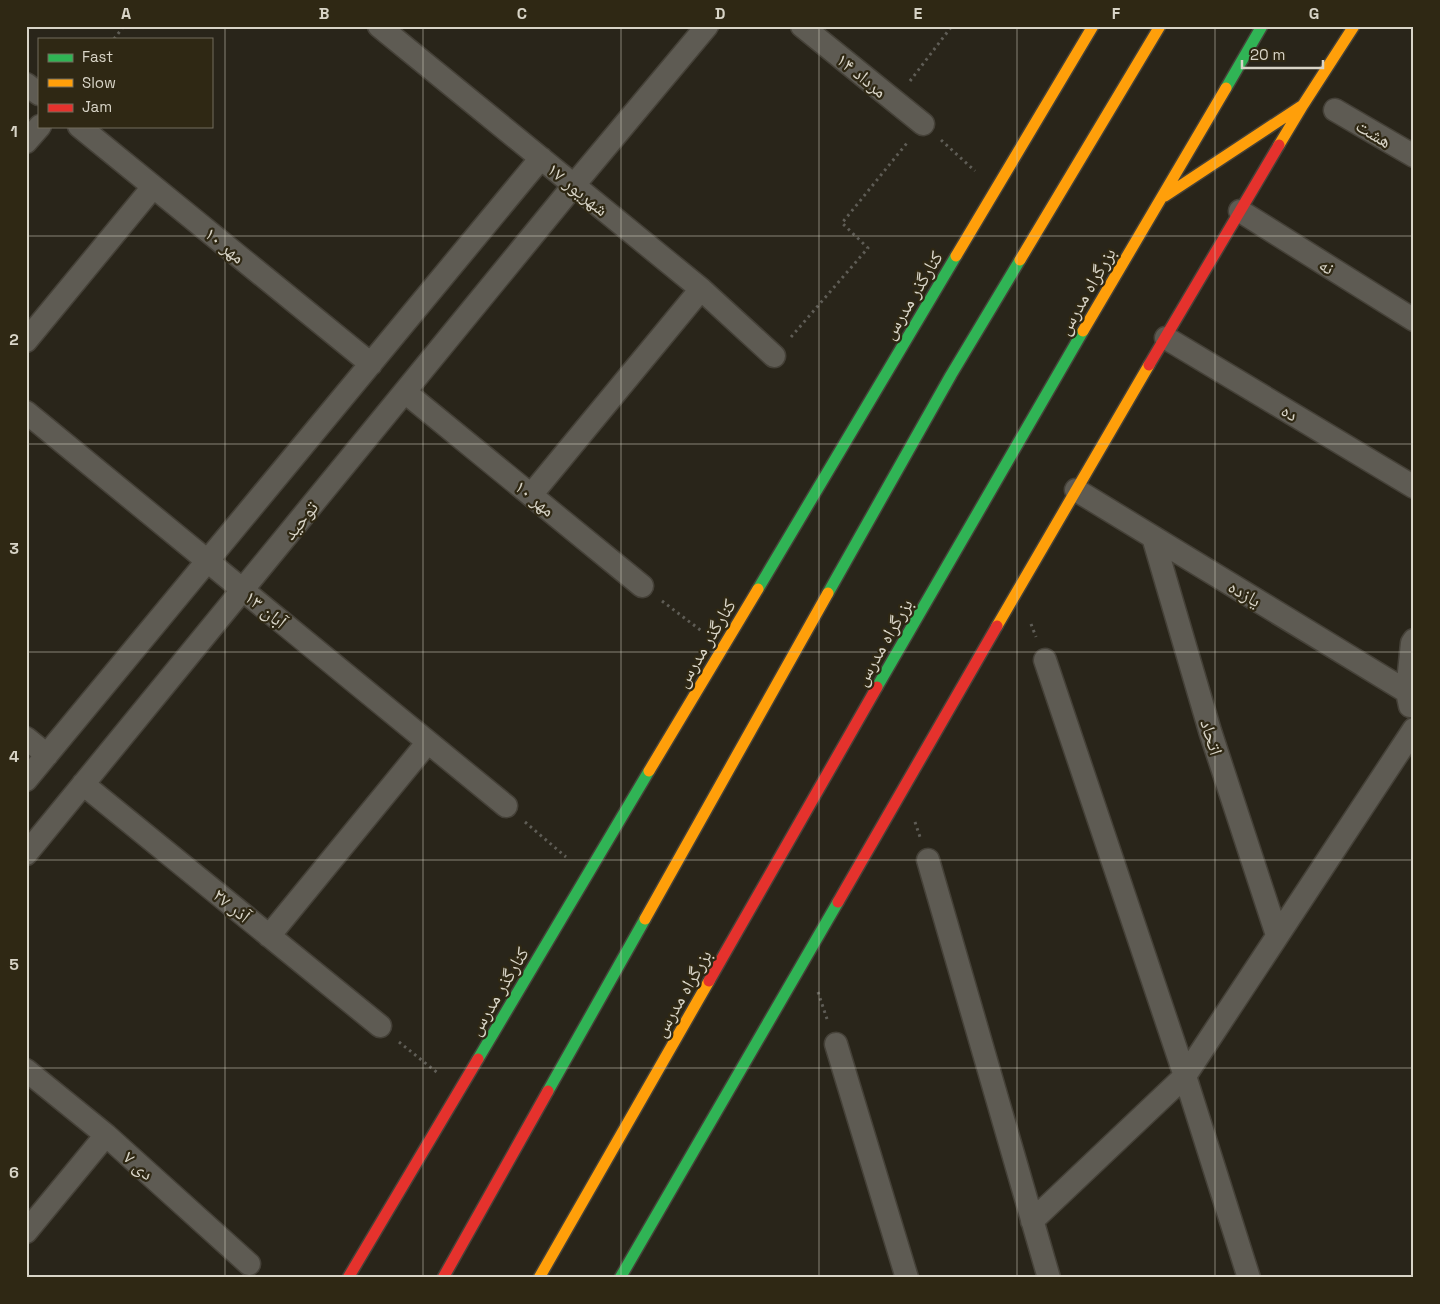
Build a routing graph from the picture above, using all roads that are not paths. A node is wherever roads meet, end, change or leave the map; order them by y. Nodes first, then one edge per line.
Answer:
1 (379, 26) edge
2 (706, 26) edge
3 (802, 26) edge
4 (1093, 26) edge
5 (1160, 26) edge
6 (1262, 26) edge
7 (1354, 26) edge
8 (26, 84) edge
9 (38, 93) edge
10 (1303, 105) junction
11 (1335, 110) dead end
12 (923, 124) road end
13 (38, 128) edge
14 (80, 128) edge
15 (26, 142) edge
16 (1414, 156) edge
17 (541, 158) junction
18 (574, 185) junction
19 (153, 187) junction
20 (1160, 200) junction
21 (1240, 211) junction
22 (701, 289) junction
23 (1414, 320) edge
24 (1166, 338) junction
25 (26, 341) edge
26 (774, 356) road end
27 (371, 364) junction
28 (404, 392) junction
29 (26, 412) edge
30 (1414, 486) edge
31 (1076, 490) junction
32 (531, 495) junction
33 (1153, 536) junction
34 (208, 561) junction
35 (642, 586) road end
36 (243, 590) junction
37 (1414, 640) edge
38 (1045, 660) dead end
39 (1412, 692) edge
40 (1414, 728) edge
41 (26, 738) edge
42 (428, 742) junction
43 (47, 755) junction
44 (26, 780) edge
45 (83, 784) junction
46 (506, 806) road end
47 (26, 854) edge
48 (928, 860) dead end
49 (1277, 935) junction
50 (269, 936) junction
51 (380, 1026) road end
52 (836, 1044) road end
53 (26, 1070) edge
54 (1185, 1076) junction
55 (106, 1135) junction
56 (1032, 1220) junction
57 (26, 1232) edge
58 (249, 1264) dead end
59 (348, 1278) edge
60 (443, 1278) edge
61 (539, 1278) edge
62 (620, 1278) edge
63 (907, 1278) edge
64 (1048, 1278) edge
65 (1249, 1278) edge

1 - 17 street, ۱۷ شهریور
2 - 18 street, توحید
3 - 12 street, ۱۴ مرداد
4 - 59 main road, کنارگذر مدرس
5 - 60 main road
6 - 20 main road, بزرگراه مدرس
7 - 10 main road
8 - 9 street
10 - 20 main road
10 - 21 main road
11 - 16 street, هشت
13 - 15 street
14 - 19 street, ۱۰ مهر
17 - 18 street, ۱۷ شهریور
17 - 27 street
18 - 22 street, ۱۷ شهریور
18 - 28 street, توحید
19 - 25 street
19 - 27 street, ۱۰ مهر
20 - 61 main road, بزرگراه مدرس
21 - 23 street, نه
21 - 24 main road
22 - 26 street, ۱۷ شهریور
22 - 32 street
24 - 30 street, ده
24 - 31 main road
27 - 34 street
28 - 32 street, ۱۰ مهر
28 - 36 street, توحید
29 - 34 street, ۱۳ آبان
31 - 33 street, یازده
31 - 62 main road
32 - 35 street, ۱۰ مهر
33 - 39 street, یازده
33 - 49 street, اتحاد
34 - 36 street, ۱۳ آبان
34 - 43 street
36 - 42 street, ۱۳ آبان
36 - 45 street, توحید
37 - 39 street
38 - 54 street
39 - 40 street
40 - 49 street
41 - 43 street
42 - 46 street, ۱۳ آبان
42 - 50 street
43 - 44 street
45 - 47 street, توحید
45 - 50 street, ۲۷ آذر
48 - 56 street
49 - 54 street
50 - 51 street, ۲۷ آذر
52 - 63 street
53 - 55 street, ۷ دی
54 - 56 street
54 - 65 street
55 - 57 street
55 - 58 street, ۷ دی
56 - 64 street

